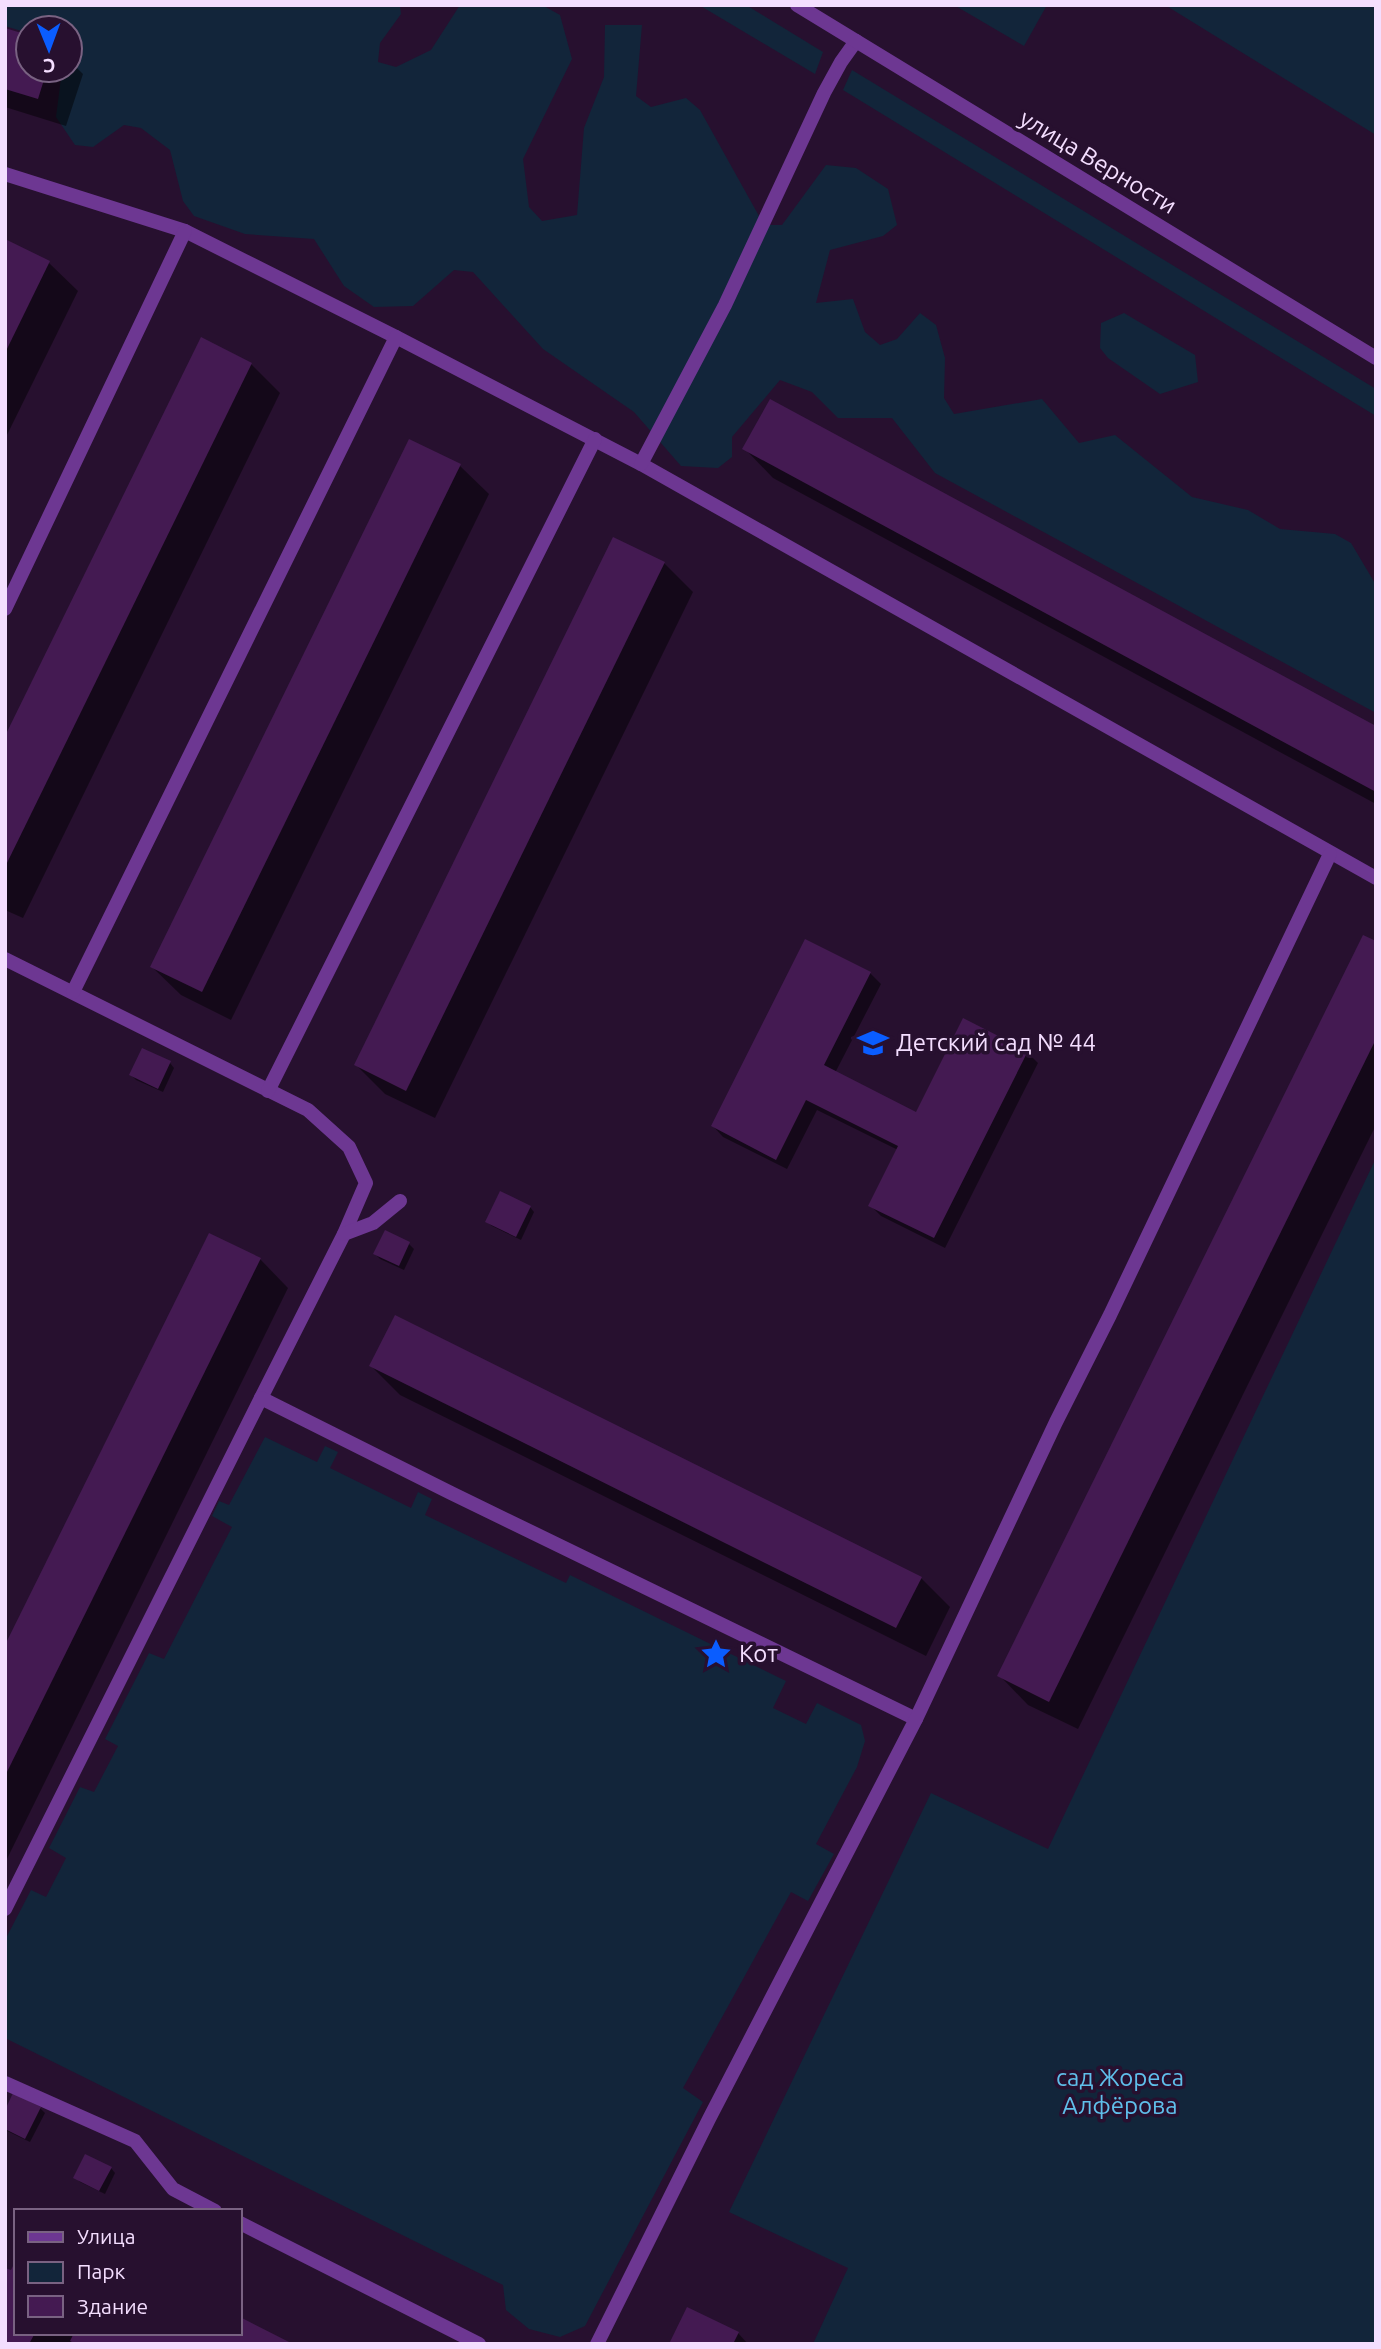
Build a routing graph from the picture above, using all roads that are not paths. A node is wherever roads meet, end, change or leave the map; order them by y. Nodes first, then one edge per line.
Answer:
1 (797, 5) edge
2 (856, 41) junction
3 (5, 174) edge
4 (185, 231) junction
5 (396, 337) junction
6 (1376, 358) edge
7 (595, 439) junction
8 (641, 464) junction
9 (5, 609) edge
10 (1330, 854) junction
11 (1376, 878) edge
12 (5, 958) edge
13 (73, 992) junction
14 (268, 1090) junction
15 (400, 1201) dead end
16 (344, 1234) junction
17 (261, 1398) junction
18 (916, 1719) junction
19 (5, 1909) edge
20 (5, 2084) edge
21 (211, 2209) edge
22 (242, 2224) edge
23 (479, 2344) edge
24 (597, 2344) edge

1 - 2 street, улица Верности
2 - 6 street, улица Верности
2 - 8 street
3 - 4 street
4 - 5 street
4 - 9 street
5 - 7 street
5 - 13 street
7 - 8 street
7 - 14 street
8 - 10 street
10 - 11 street
10 - 18 street
12 - 13 street
13 - 14 street
14 - 16 street
15 - 16 street
16 - 17 street
17 - 18 street
17 - 19 street
18 - 24 street
20 - 21 street
22 - 23 street

